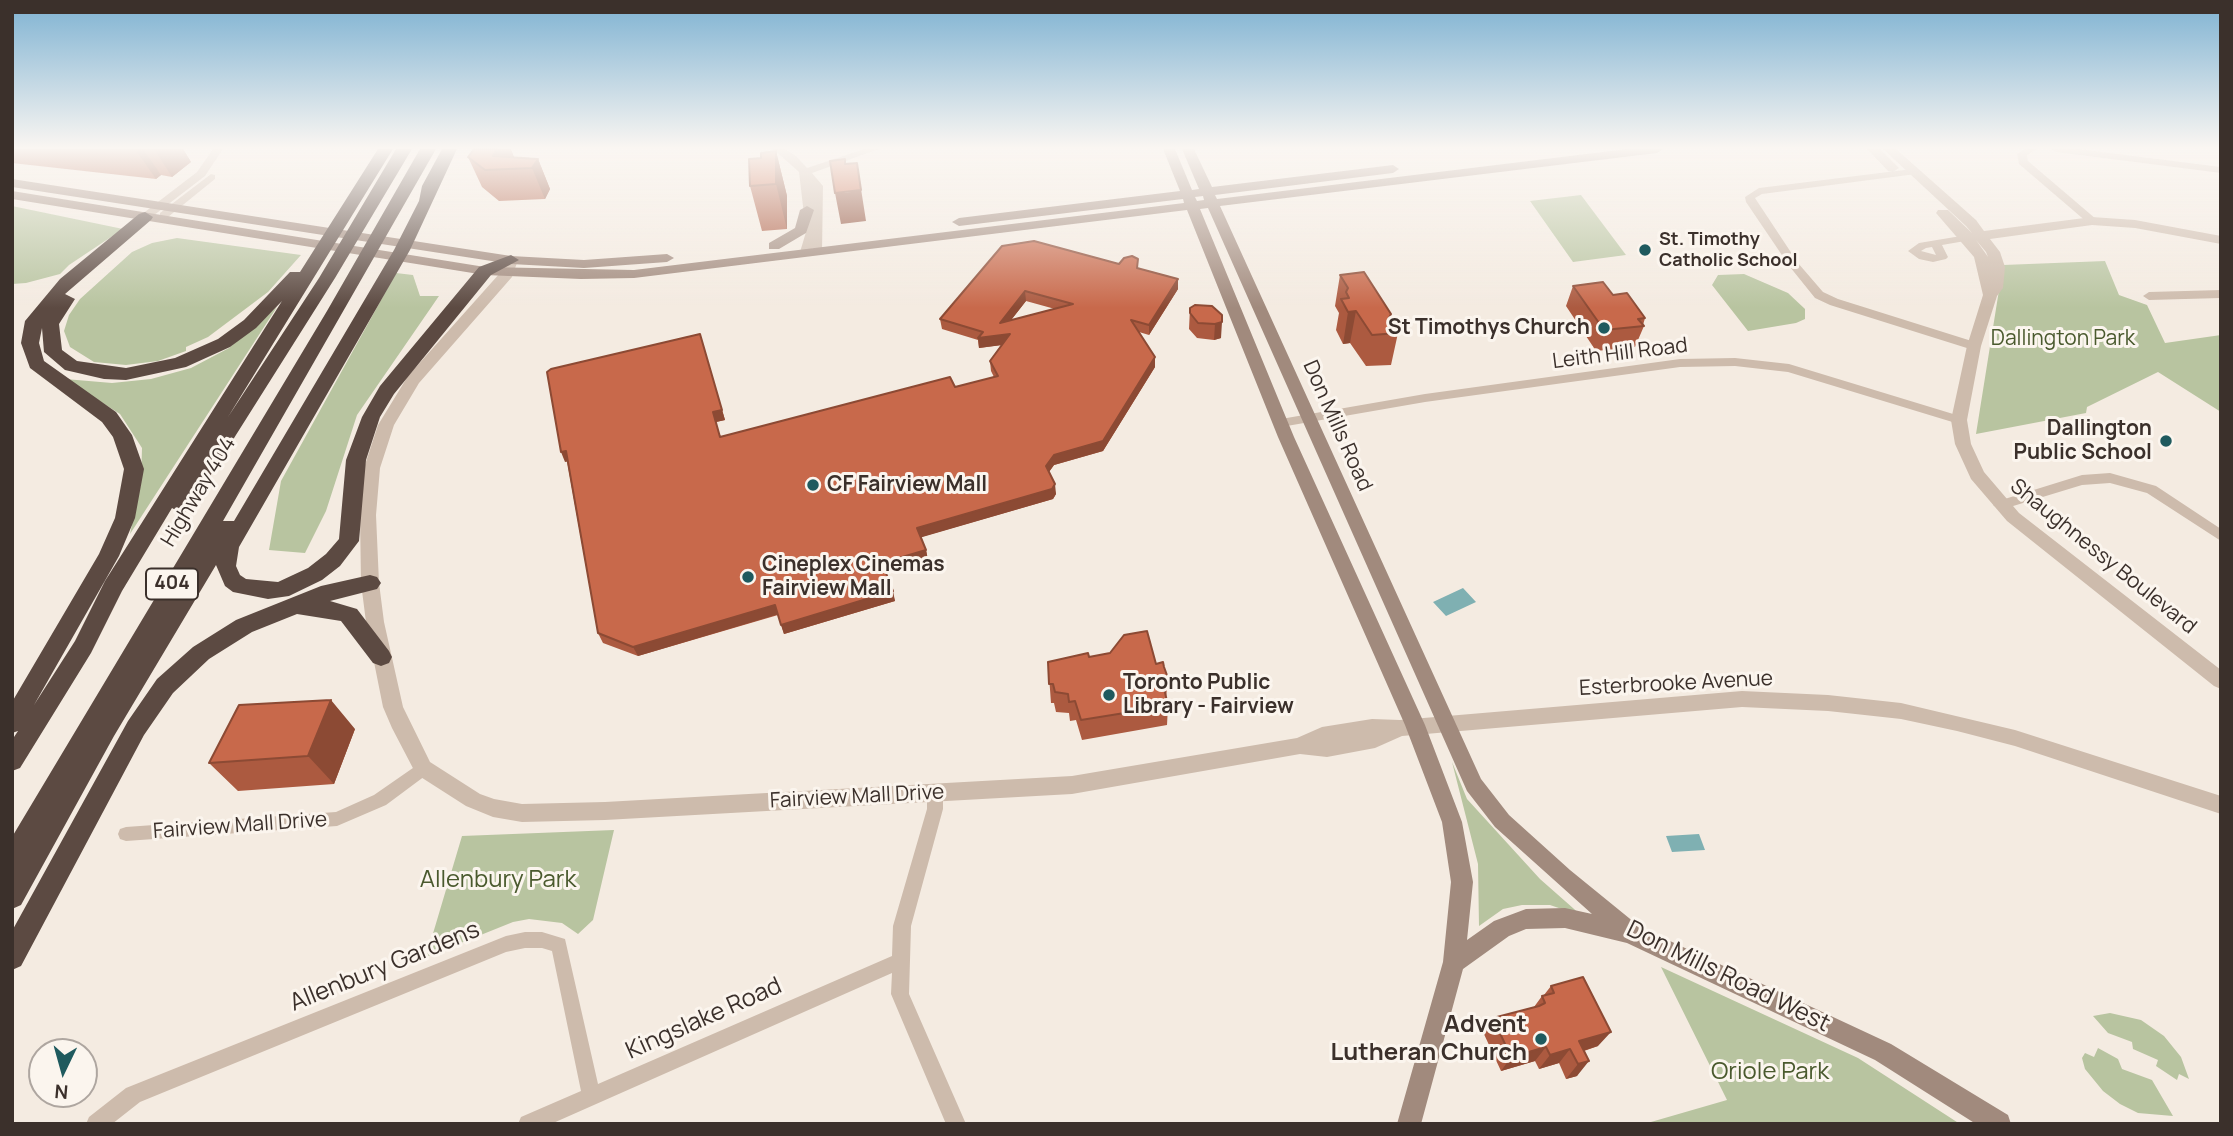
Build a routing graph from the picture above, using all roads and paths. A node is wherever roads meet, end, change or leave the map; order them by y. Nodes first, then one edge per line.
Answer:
1 (73, 202) edge
2 (109, 202) edge
3 (171, 202) edge
4 (178, 202) edge
5 (353, 202) edge
6 (372, 202) edge
7 (398, 202) edge
8 (421, 202) edge
9 (426, 202) edge
10 (806, 202) edge
11 (817, 202) edge
12 (1173, 202) edge
13 (1191, 202) edge
14 (1212, 202) edge
15 (1751, 202) edge
16 (1932, 202) edge
17 (1944, 202) edge
18 (2070, 202) edge
19 (807, 210) junction
20 (160, 212) junction
21 (346, 214) junction
22 (2092, 221) junction
23 (1970, 235) junction
24 (2221, 240) edge
25 (1936, 243) dead end
26 (774, 246) junction
27 (813, 246) junction
28 (509, 267) junction
29 (485, 271) junction
30 (2221, 294) edge
31 (2149, 296) dead end
32 (1974, 346) junction
33 (1306, 417) junction
34 (1959, 420) junction
35 (1281, 423) junction
36 (2000, 505) junction
37 (2221, 536) edge
38 (369, 575) junction
39 (285, 598) junction
40 (83, 647) junction
41 (381, 657) junction
42 (2221, 681) edge
43 (1445, 722) junction
44 (12, 723) edge
45 (1407, 726) junction
46 (12, 761) edge
47 (423, 768) junction
48 (935, 793) junction
49 (2221, 806) edge
50 (126, 834) dead end
51 (12, 860) edge
52 (12, 897) edge
53 (1632, 934) junction
54 (12, 957) edge
55 (900, 961) junction
56 (1454, 962) junction
57 (591, 1096) junction
58 (96, 1124) edge
59 (528, 1124) edge
60 (956, 1124) edge
61 (1409, 1124) edge
62 (1999, 1124) edge

1 - 20 main road
2 - 20 main road
3 - 20 street
4 - 20 street
5 - 21 highway, Highway 404 / 404
6 - 40 highway, Highway 404 / 404
7 - 51 highway, Highway 404 / 404
8 - 52 highway
9 - 39 highway
10 - 19 street
11 - 27 street
12 - 27 main road
13 - 35 main road
14 - 33 main road, Don Mills Road
15 - 32 street
16 - 23 street, Shaughnessy Boulevard
17 - 23 street, Shaughnessy Boulevard
18 - 22 street
19 - 26 main road
19 - 27 street
20 - 21 highway
20 - 28 main road
20 - 29 main road
20 - 44 highway
21 - 40 highway, Highway 404 / 404
22 - 23 street
22 - 24 street
23 - 25 street
23 - 32 street, Shaughnessy Boulevard
26 - 27 main road
26 - 28 main road
27 - 28 main road
28 - 29 highway
28 - 38 street, Fairview Mall Drive
29 - 39 highway
30 - 31 street
32 - 34 street, Shaughnessy Boulevard
33 - 34 street, Leith Hill Road
33 - 35 street, Leith Hill Road
33 - 43 main road, Don Mills Road
34 - 36 street, Shaughnessy Boulevard
35 - 45 main road
36 - 37 street
36 - 42 street, Shaughnessy Boulevard
38 - 39 highway
38 - 41 street, Fairview Mall Drive
39 - 41 highway
39 - 54 highway
40 - 46 highway, Highway 404 / 404
41 - 47 street, Fairview Mall Drive
43 - 45 street, Esterbrooke Avenue
43 - 49 street, Esterbrooke Avenue
43 - 53 main road, Don Mills Road West
45 - 48 street, Fairview Mall Drive
45 - 56 main road
47 - 48 street, Fairview Mall Drive
47 - 50 street, Fairview Mall Drive
48 - 55 street
53 - 56 main road
53 - 62 main road, Don Mills Road West
55 - 57 street, Kingslake Road
55 - 60 street
56 - 61 main road
57 - 58 street, Allenbury Gardens
57 - 59 street, Kingslake Road

